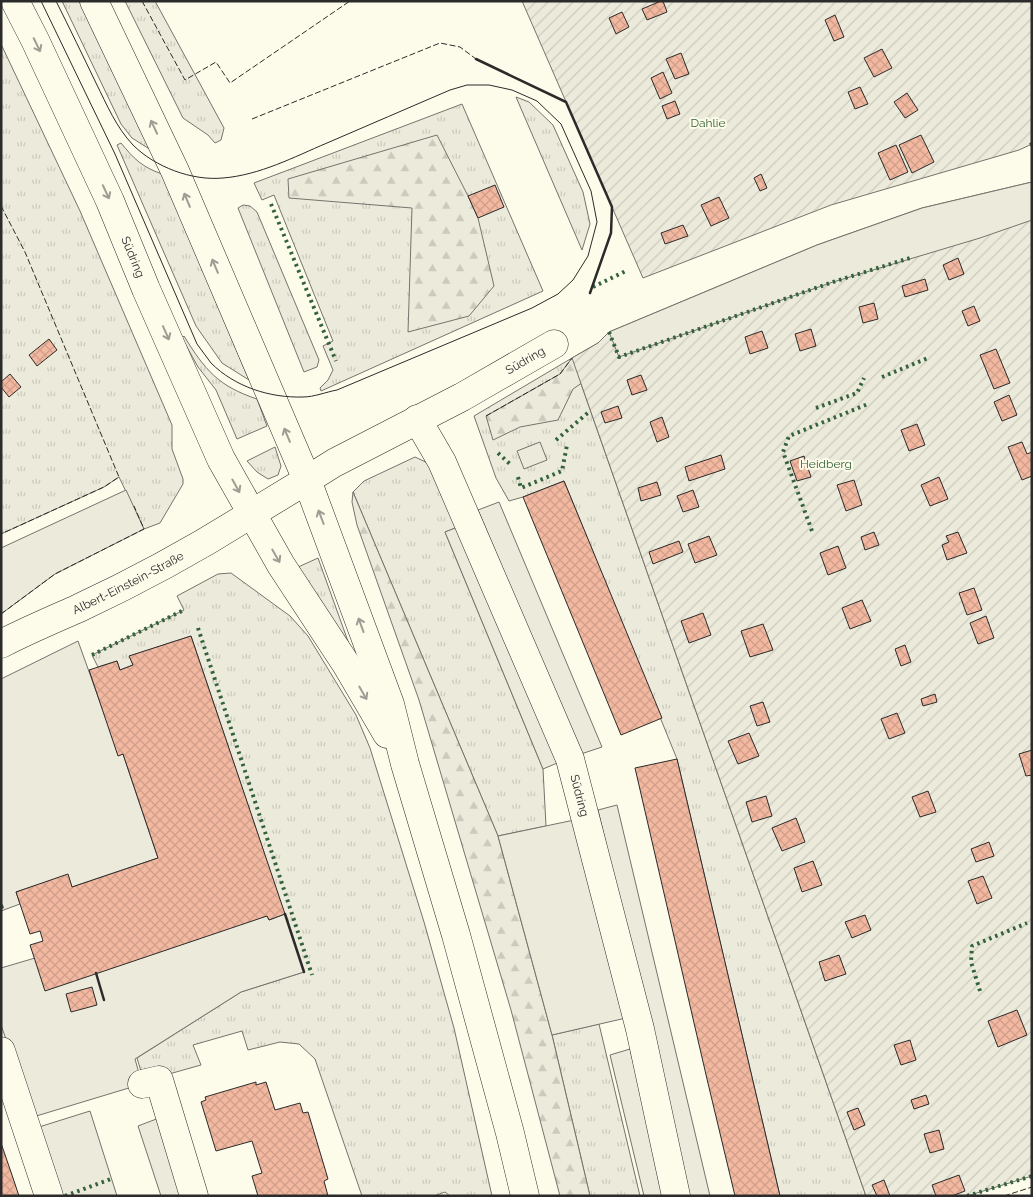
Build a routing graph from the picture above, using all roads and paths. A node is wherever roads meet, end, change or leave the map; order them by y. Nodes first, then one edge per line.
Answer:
1 (15, 1) edge
2 (94, 1) edge
3 (554, 344) dead end
4 (417, 420) junction
5 (307, 480) junction
6 (251, 514) junction
7 (1, 644) edge
8 (404, 764) junction
9 (1, 1051) edge
10 (142, 1084) dead end
11 (49, 1196) edge
12 (194, 1196) edge
13 (525, 1196) edge
14 (676, 1196) edge

1 -> 6 main road, Südring
5 -> 2 main road, Südring
3 - 4 main road, Südring
4 - 5 main road, Südring
4 - 14 main road, Südring
5 - 6 main road, Südring
8 -> 5 main road, Südring
6 - 7 main road, Albert-Einstein-Straße
6 -> 8 main road, Südring
8 - 13 main road, Südring
9 - 11 main road
10 - 12 main road

